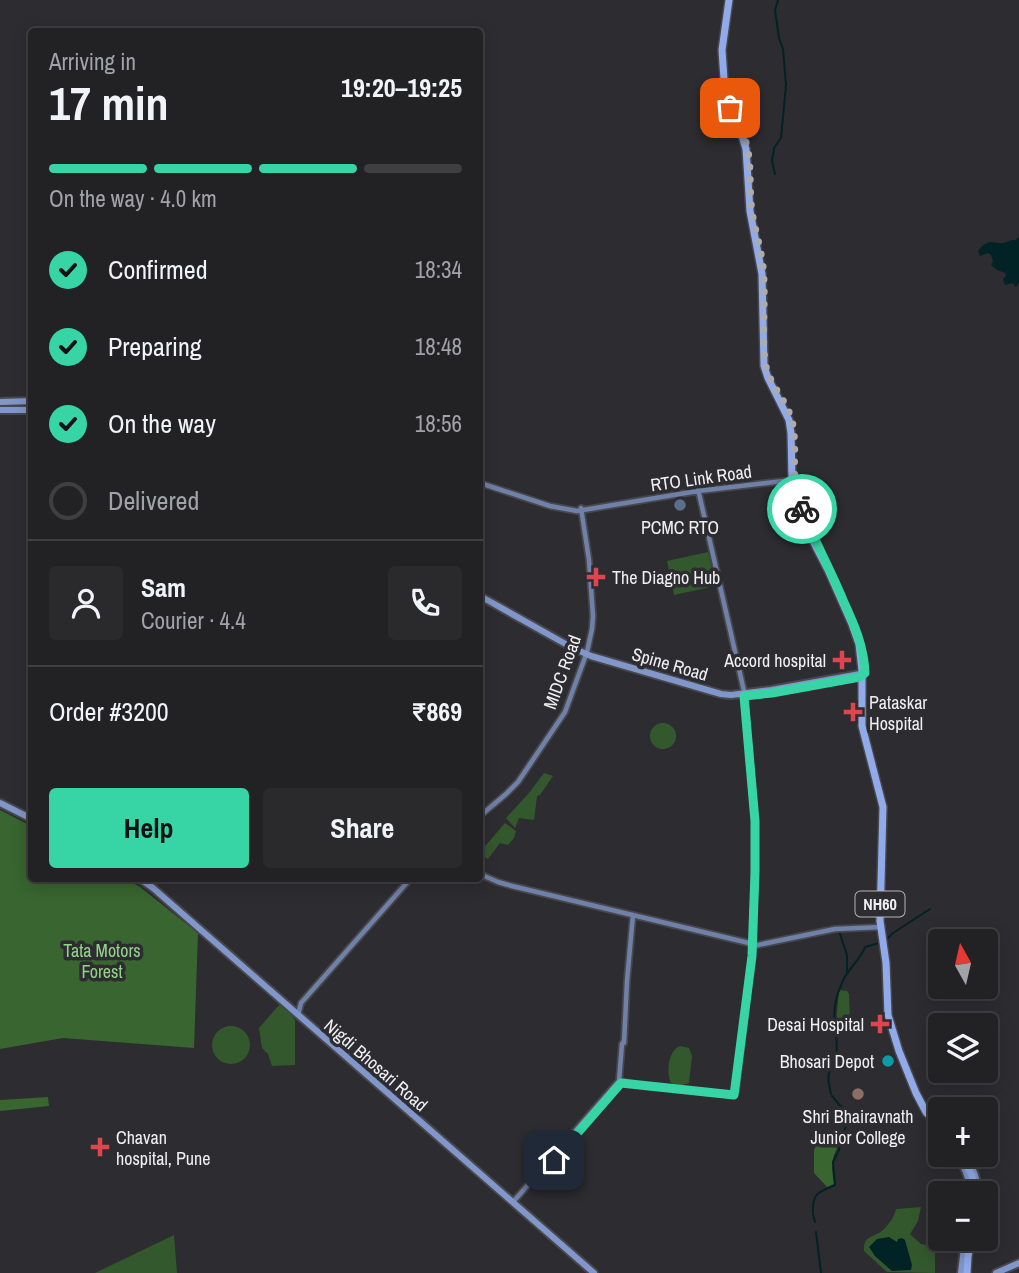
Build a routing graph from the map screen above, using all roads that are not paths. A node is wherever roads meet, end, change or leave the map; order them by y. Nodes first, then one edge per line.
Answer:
1 (730, 0) edge
2 (28, 401) edge
3 (0, 402) edge
4 (0, 410) edge
5 (28, 410) edge
6 (789, 481) junction
7 (483, 482) edge
8 (697, 490) junction
9 (580, 509) junction
10 (483, 600) edge
11 (585, 655) junction
12 (864, 673) junction
13 (743, 694) junction
14 (0, 805) edge
15 (483, 813) edge
16 (28, 819) edge
17 (483, 876) edge
18 (145, 882) edge
19 (151, 882) edge
20 (406, 882) edge
21 (407, 882) edge
22 (633, 916) junction
23 (881, 927) junction
24 (752, 945) junction
25 (350, 946) junction
26 (296, 1011) junction
27 (620, 1082) junction
28 (928, 1114) edge
29 (515, 1202) junction
30 (968, 1251) edge
31 (1019, 1263) edge
32 (594, 1273) edge
33 (600, 1273) edge
34 (965, 1273) edge
35 (996, 1273) edge

1 - 6 highway, NH60
1 - 12 highway, NH60
2 - 3 main road
4 - 5 main road
6 - 8 main road, RTO Link Road
6 - 12 highway, NH60
7 - 9 main road, RTO Link Road
8 - 9 main road, RTO Link Road
8 - 13 main road
9 - 11 main road, MIDC Road
10 - 11 main road, Spine Road
11 - 13 main road, Spine Road
11 - 15 main road, MIDC Road
12 - 13 main road, Spine Road
12 - 23 highway, NH60
13 - 24 main road
14 - 16 main road
17 - 22 main road
18 - 26 main road, Nigdi Bhosari Road
19 - 26 main road, Nigdi Bhosari Road
20 - 25 main road
21 - 25 main road
22 - 24 main road
22 - 27 main road
23 - 24 main road
23 - 28 highway, NH60
24 - 27 main road
25 - 26 main road
26 - 29 main road, Nigdi Bhosari Road
27 - 29 main road
29 - 32 main road, Nigdi Bhosari Road
29 - 33 main road, Nigdi Bhosari Road
30 - 34 highway
31 - 35 main road

